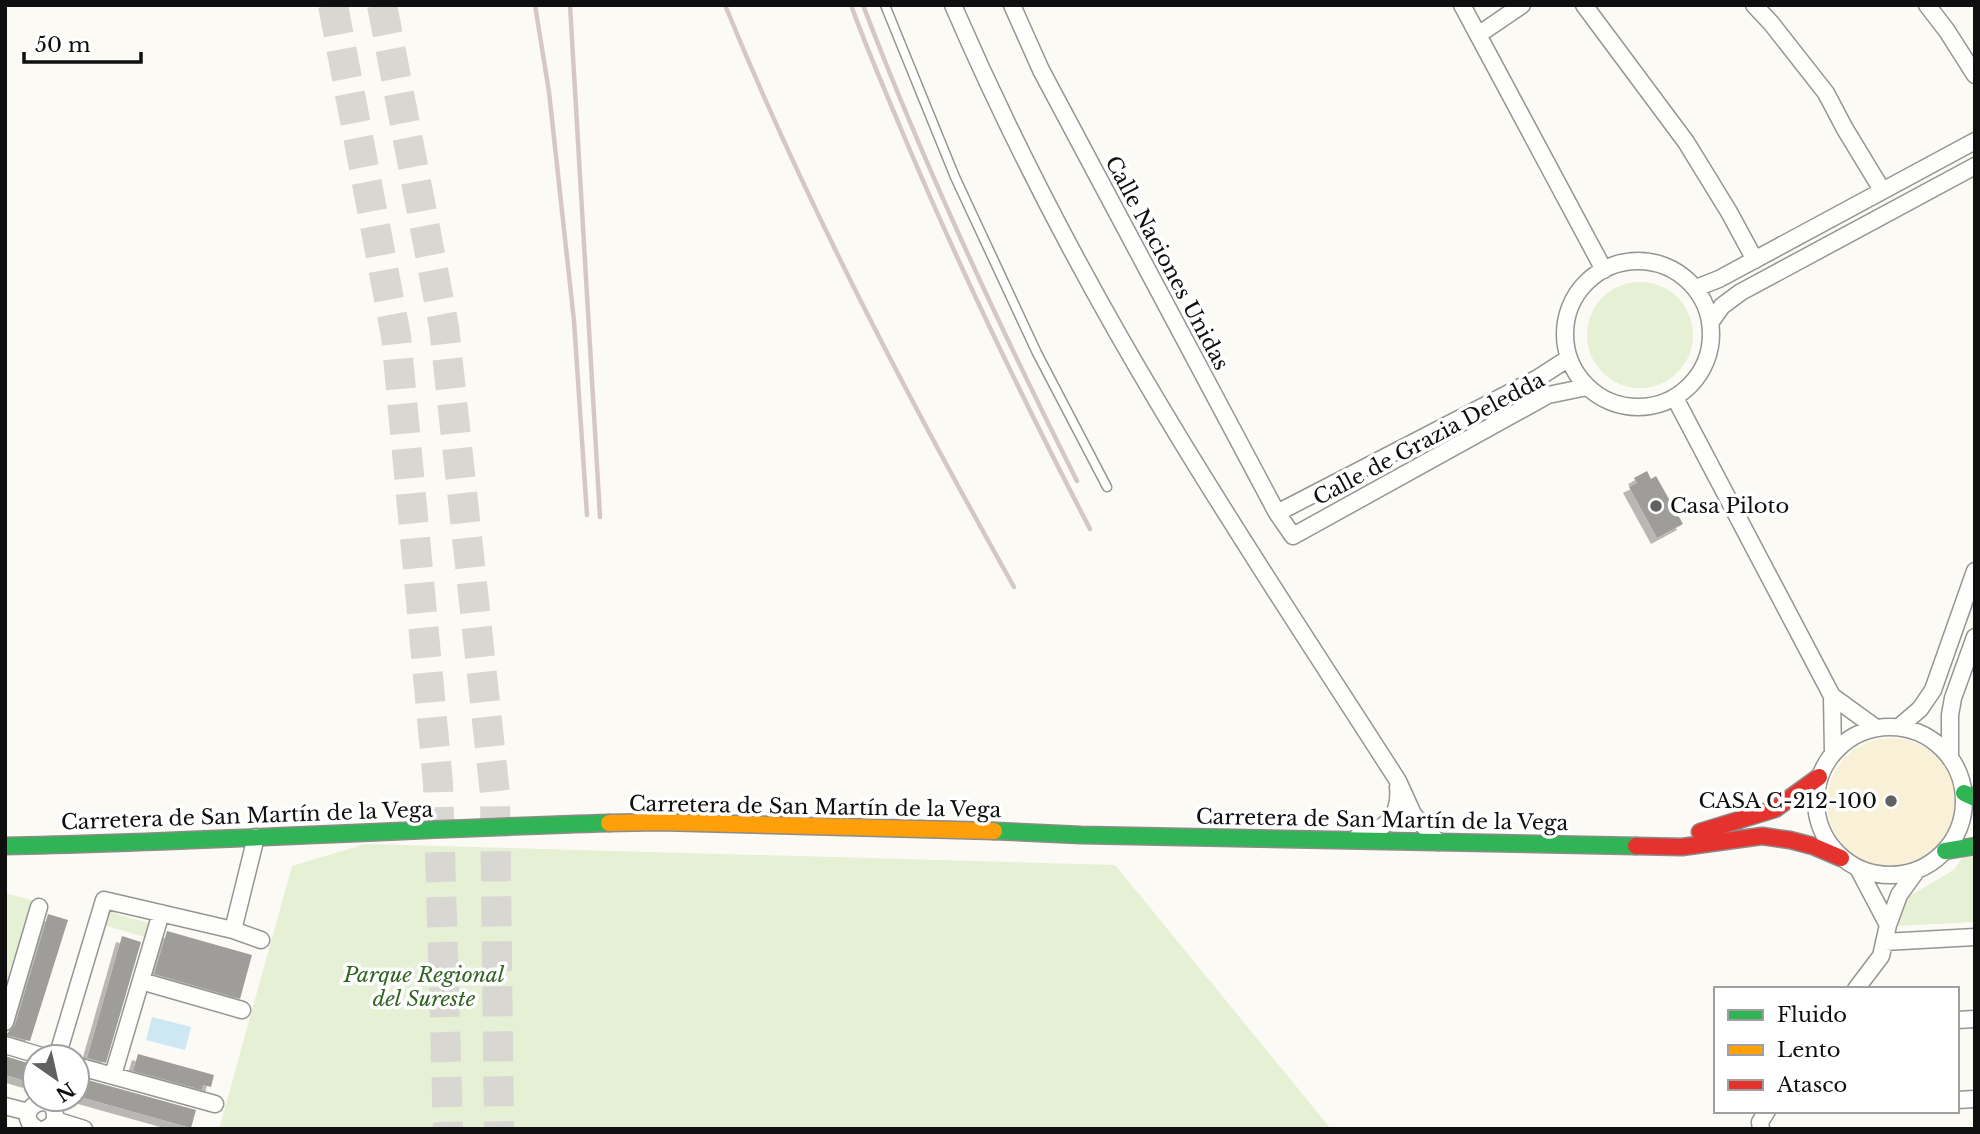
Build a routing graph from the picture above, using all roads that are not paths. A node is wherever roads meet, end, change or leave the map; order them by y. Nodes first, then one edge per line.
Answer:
1 (885, 5) edge
2 (953, 5) edge
3 (1012, 5) edge
4 (1462, 5) edge
5 (1521, 5) edge
6 (1584, 5) edge
7 (1754, 5) edge
8 (1927, 5) edge
9 (1478, 35) junction
10 (1975, 75) edge
11 (1975, 141) edge
12 (1975, 166) edge
13 (1882, 190) junction
14 (1755, 260) junction
15 (1604, 270) junction
16 (1696, 288) junction
17 (1710, 323) junction
18 (1569, 358) junction
19 (1587, 387) junction
20 (1675, 398) junction
21 (1107, 486) dead end
22 (1278, 513) junction
23 (1293, 536) joint
24 (1975, 571) edge
25 (1975, 637) edge
26 (1832, 696) junction
27 (1899, 727) junction
28 (1876, 728) junction
29 (1833, 753) junction
30 (1950, 758) junction
31 (1819, 777) junction
32 (1398, 781) junction
33 (1969, 796) edge
34 (256, 837) junction
35 (1345, 840) junction
36 (1438, 842) junction
37 (5, 846) edge
38 (1624, 846) junction
39 (1975, 846) edge
40 (1945, 851) junction
41 (1841, 858) junction
42 (1859, 870) junction
43 (1917, 870) junction
44 (38, 907) dead end
45 (161, 913) junction
46 (1888, 925) junction
47 (233, 930) junction
48 (1975, 937) edge
49 (261, 940) dead end
50 (1884, 942) junction
51 (141, 981) junction
52 (1858, 987) edge
53 (242, 1010) dead end
54 (5, 1022) edge
55 (61, 1043) edge
56 (91, 1070) edge
57 (113, 1075) junction
58 (215, 1104) dead end
59 (28, 1113) edge
60 (1766, 1113) edge
61 (50, 1124) edge
62 (37, 1129) edge
63 (84, 1129) edge
64 (1761, 1129) edge

1 - 21 lane
2 - 32 street
3 - 22 street, Calle Naciones Unidas
4 - 9 street
5 - 9 street
6 - 14 street
7 - 13 street
8 - 10 street
9 - 15 street
11 - 13 street
12 - 17 street
13 - 14 street
14 - 16 street
15 - 16 street
15 - 18 street
16 - 17 street
17 - 20 street
18 - 19 street
18 - 22 street, Calle de Grazia Deledda
19 - 20 street
19 - 23 street, Calle de Grazia Deledda
20 - 26 street
22 - 23 street, Calle Naciones Unidas
24 - 27 street
25 - 30 street
26 - 28 street
26 - 29 street
27 - 28 street
27 - 30 street
28 - 29 street
29 - 31 street
30 - 33 street
31 - 38 street, Carretera de San Martín de la Vega
31 - 41 street
32 - 35 street
32 - 36 street
33 - 40 street
34 - 35 street, Carretera de San Martín de la Vega
34 - 37 street, Carretera de San Martín de la Vega
34 - 47 street
35 - 36 street, Carretera de San Martín de la Vega
36 - 38 street, Carretera de San Martín de la Vega
38 - 41 street, Carretera de San Martín de la Vega
39 - 40 street
40 - 43 street
41 - 42 street
42 - 43 street
42 - 46 street
43 - 46 street
44 - 54 street
45 - 47 street
45 - 51 street
45 - 55 street
46 - 50 street
47 - 49 street
48 - 50 street
50 - 52 street
51 - 53 street
51 - 57 street
56 - 57 street
57 - 58 street
59 - 62 street
60 - 64 street
61 - 63 street

